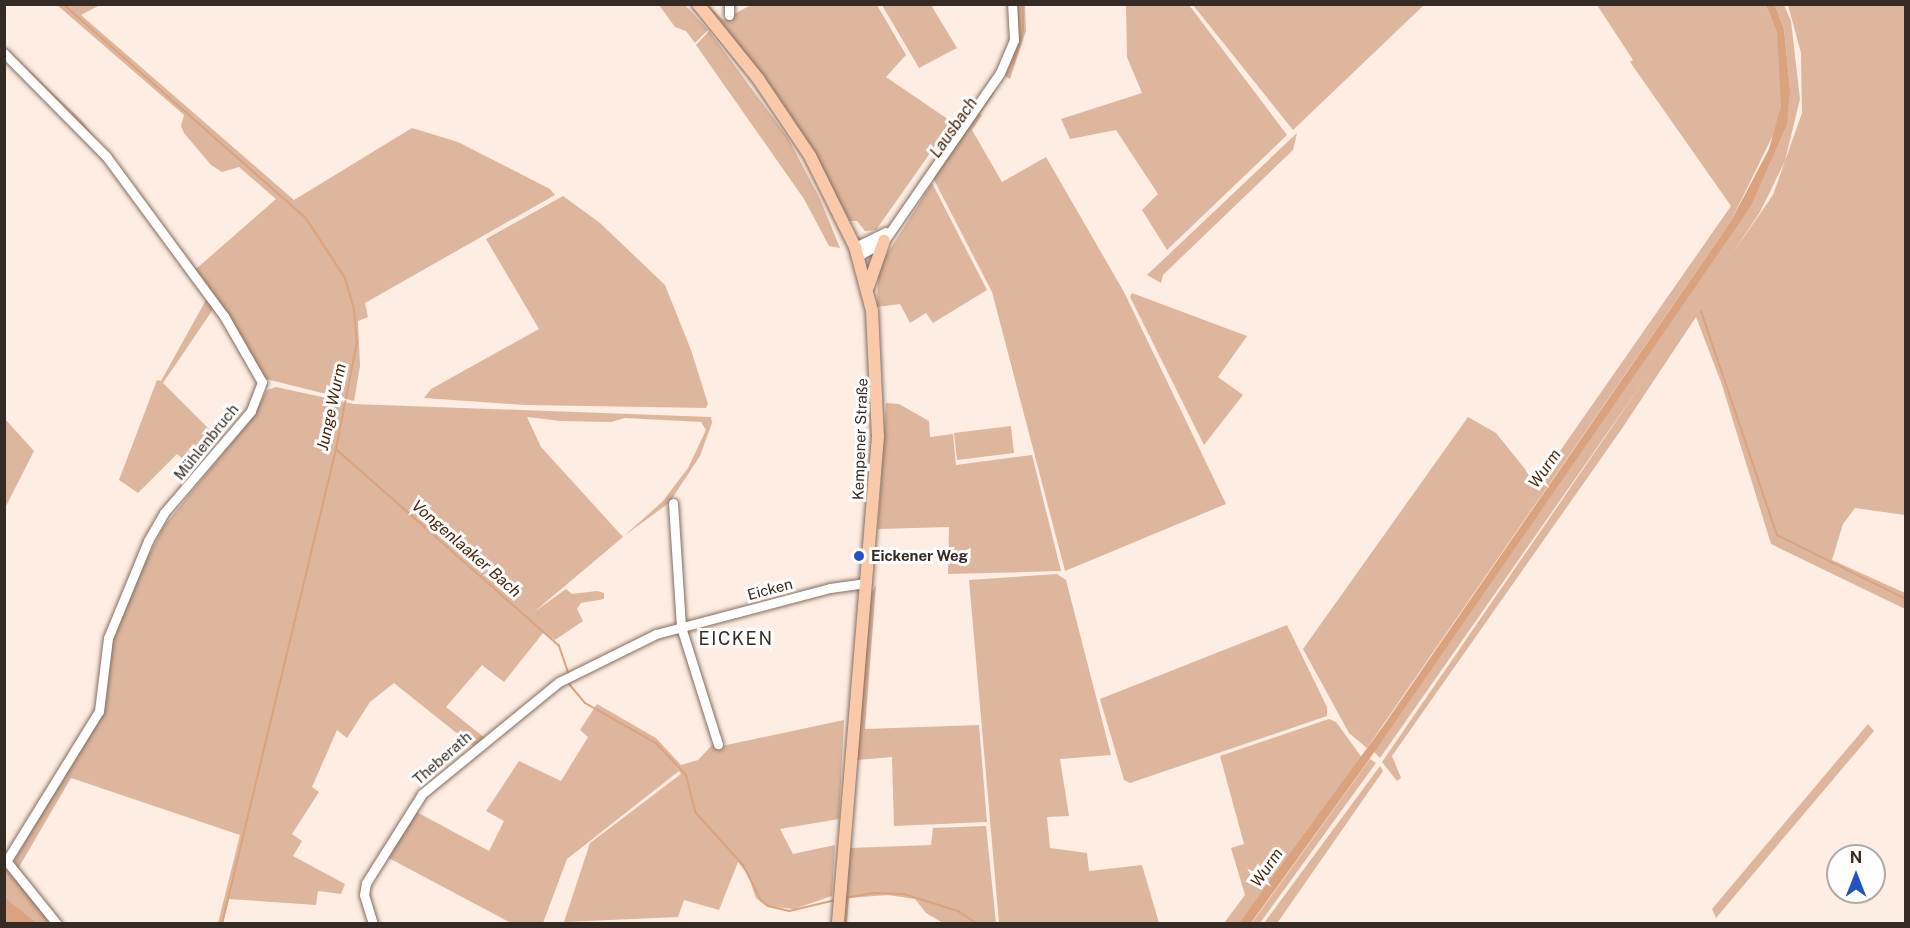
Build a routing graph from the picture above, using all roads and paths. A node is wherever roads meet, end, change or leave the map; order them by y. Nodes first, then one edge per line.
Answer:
1 (698, 4) edge
2 (729, 4) edge
3 (1012, 4) edge
4 (729, 15) dead end
5 (4, 53) edge
6 (896, 221) junction
7 (884, 242) junction
8 (857, 252) junction
9 (867, 288) junction
10 (673, 503) dead end
11 (866, 583) junction
12 (681, 627) junction
13 (569, 676) joint
14 (718, 744) dead end
15 (6, 859) edge
16 (57, 924) edge
17 (373, 924) edge
18 (838, 924) edge

1 - 8 main road, Kempener Straße
2 - 4 street
3 - 6 street
5 - 15 street, Mühlenbruch
6 - 7 street
6 - 8 street
7 - 8 street
7 - 9 main road
8 - 9 main road, Kempener Straße
9 - 11 main road, Kempener Straße
10 - 12 street
11 - 12 street, Eicken
11 - 18 main road, Kempener Straße
12 - 13 street, Eicken
12 - 14 street
13 - 17 street, Theberath
15 - 16 street

